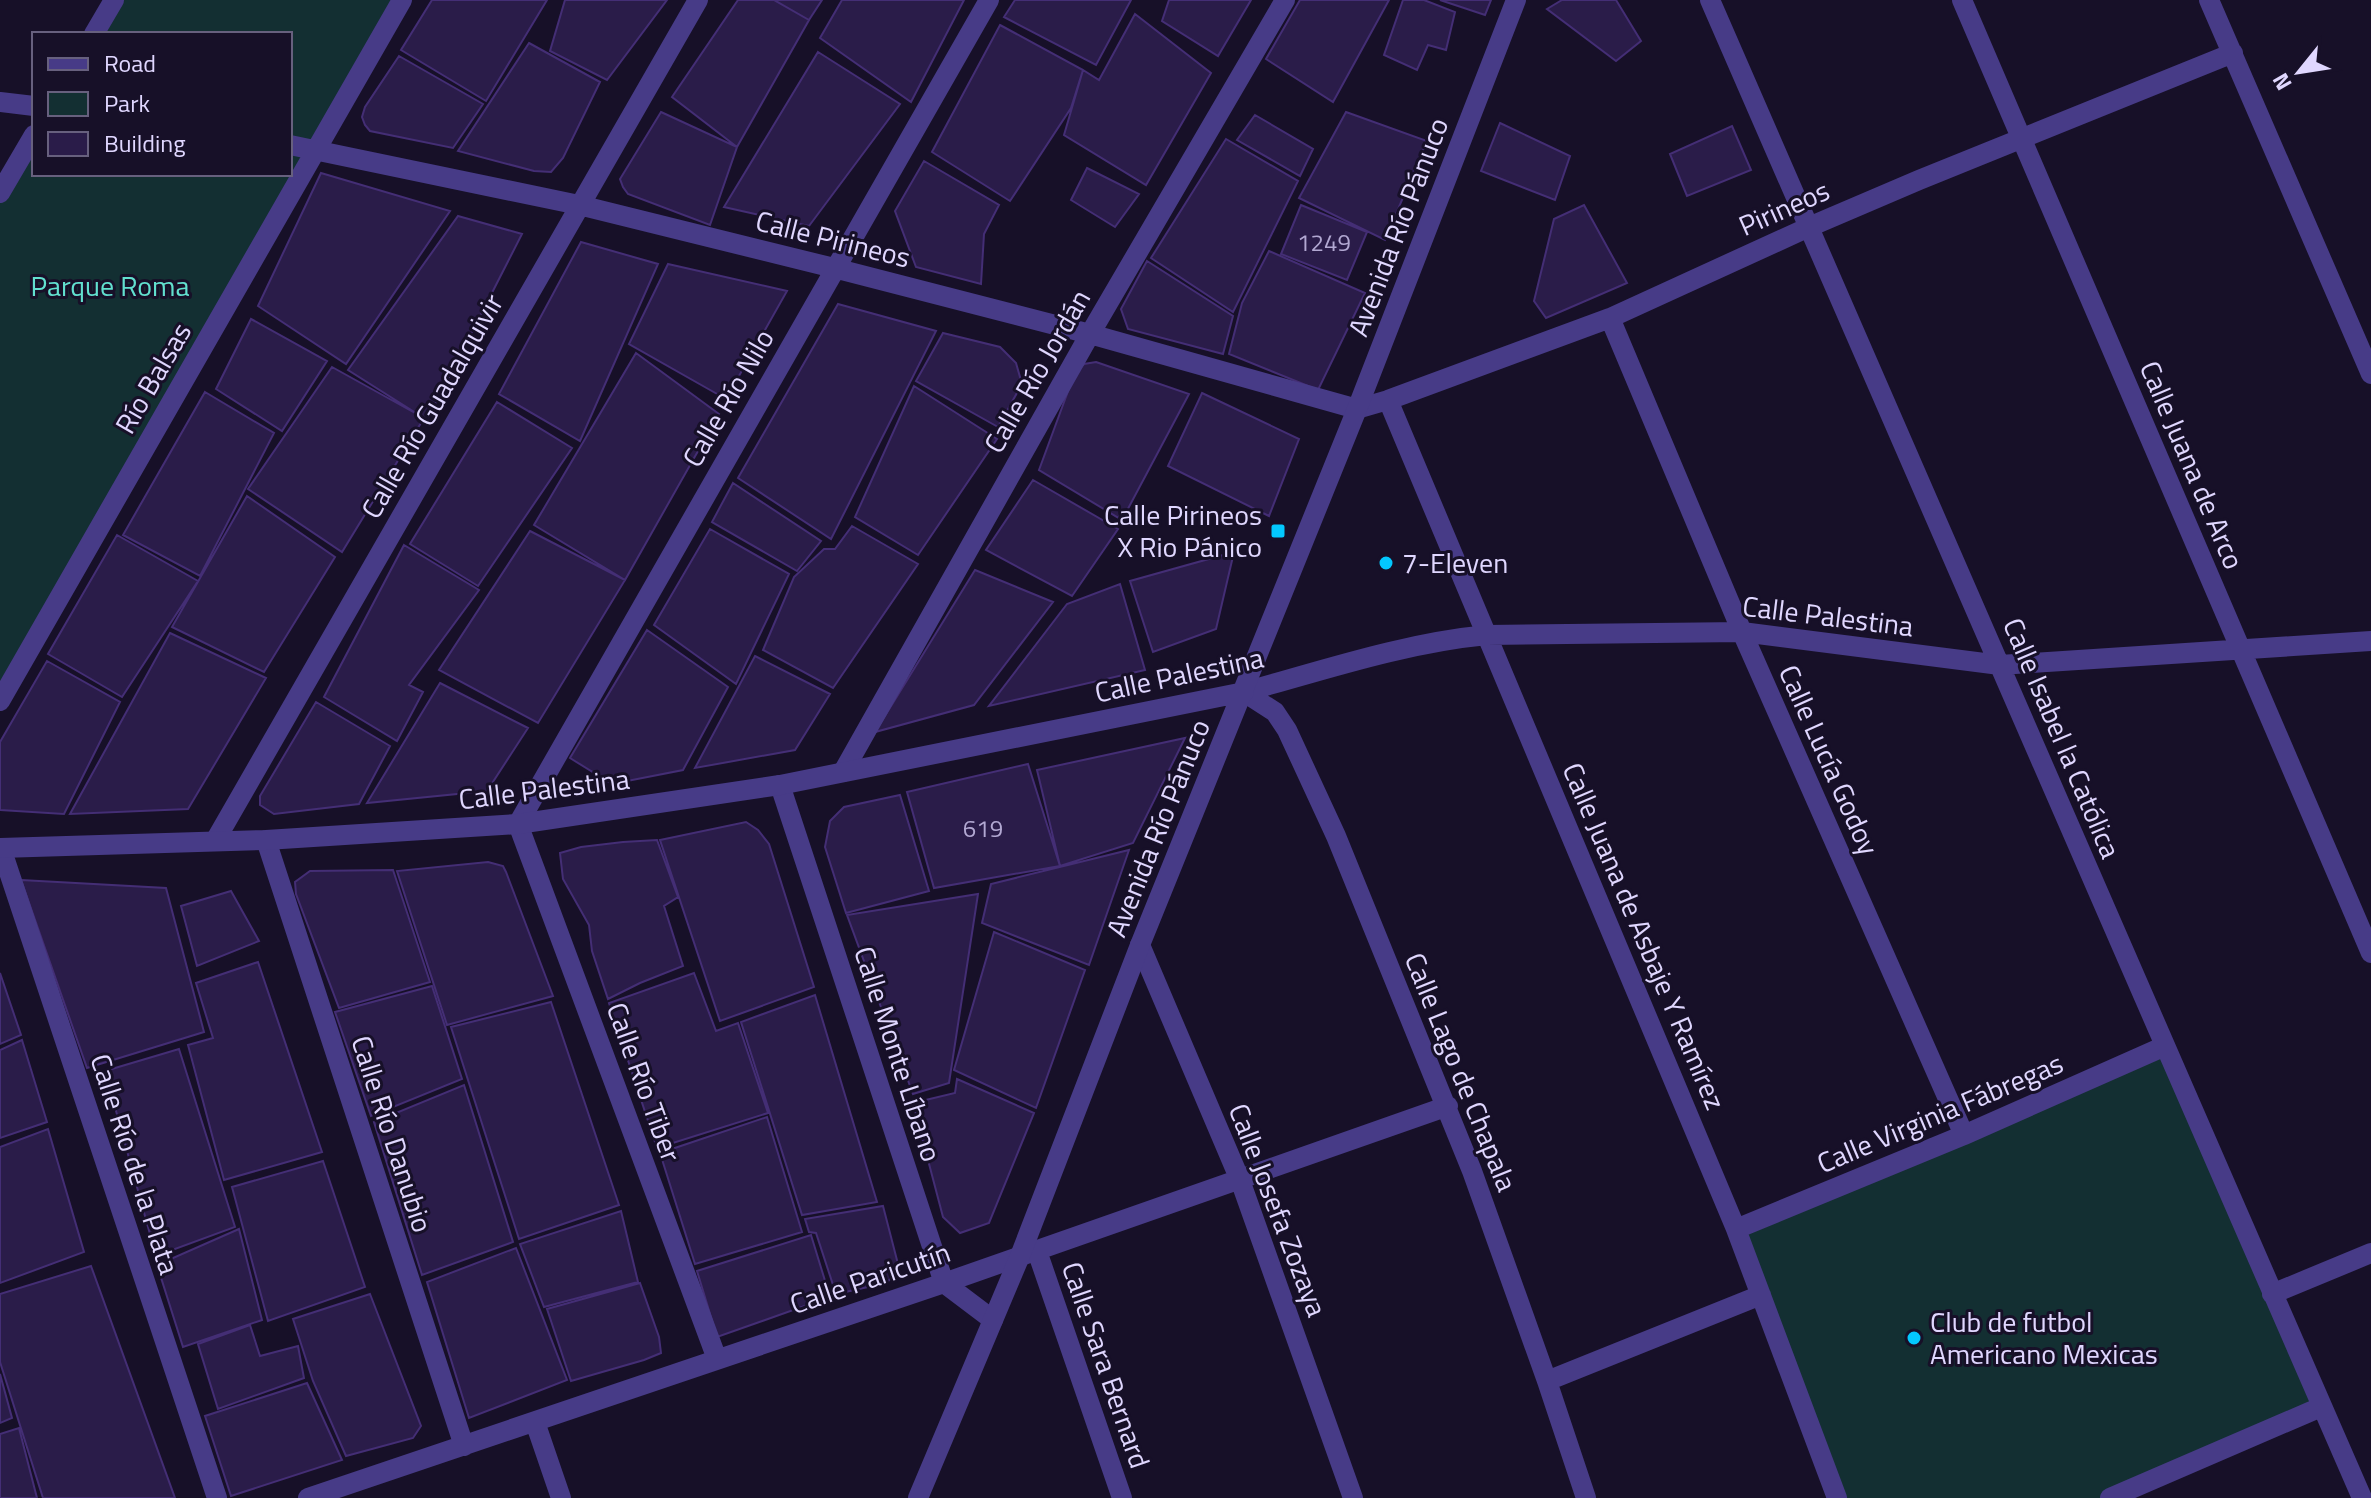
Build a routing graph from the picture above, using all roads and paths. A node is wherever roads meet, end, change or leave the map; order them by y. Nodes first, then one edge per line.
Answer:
1 (114, 0) edge
2 (402, 0) edge
3 (698, 0) edge
4 (989, 0) edge
5 (1285, 0) edge
6 (1516, 0) edge
7 (1710, 0) edge
8 (1962, 0) edge
9 (2209, 0) edge
10 (95, 32) edge
11 (2233, 53) junction
12 (0, 102) edge
13 (32, 106) edge
14 (32, 138) edge
15 (2023, 139) junction
16 (292, 145) edge
17 (316, 149) junction
18 (0, 193) edge
19 (579, 205) junction
20 (1809, 227) junction
21 (834, 268) junction
22 (1610, 318) junction
23 (1090, 334) junction
24 (2371, 374) edge
25 (1388, 400) junction
26 (1357, 409) junction
27 (1742, 632) junction
28 (1487, 635) junction
29 (2371, 641) edge
30 (2240, 649) junction
31 (2000, 665) junction
32 (1244, 692) junction
33 (0, 701) edge
34 (843, 772) junction
35 (780, 785) junction
36 (518, 824) junction
37 (266, 840) junction
38 (215, 841) junction
39 (0, 848) edge
40 (1140, 945) junction
41 (2371, 953) edge
42 (2165, 1046) junction
43 (1448, 1106) junction
44 (1964, 1135) junction
45 (1240, 1180) junction
46 (1736, 1229) junction
47 (1028, 1253) junction
48 (2371, 1253) edge
49 (944, 1283) junction
50 (2272, 1294) junction
51 (1761, 1295) junction
52 (993, 1320) junction
53 (717, 1359) junction
54 (1547, 1381) junction
55 (2321, 1407) junction
56 (535, 1422) junction
57 (464, 1446) junction
58 (217, 1498) edge
59 (308, 1498) edge
60 (561, 1498) edge
61 (918, 1498) edge
62 (1122, 1498) edge
63 (1353, 1498) edge
64 (1586, 1498) edge
65 (1837, 1498) edge
66 (2110, 1498) edge
67 (2362, 1498) edge

1 - 10 street
2 - 17 street, Río Balsas
3 - 19 street, Calle Río Guadalquivir
4 - 21 street, Calle Río Nilo
5 - 23 street, Calle Río Jordán
6 - 26 street, Avenida Río Pánuco
7 - 20 street, Calle Isabel la Católica
8 - 15 street, Calle Juana de Arco
9 - 11 street
11 - 15 street, Pirineos
11 - 24 street
12 - 13 street
14 - 18 street
15 - 20 street, Pirineos
15 - 30 street, Calle Juana de Arco
16 - 17 street, Calle Pirineos
17 - 19 street, Calle Pirineos
17 - 33 street, Río Balsas
19 - 21 street, Calle Pirineos
19 - 38 street, Calle Río Guadalquivir
20 - 22 street, Pirineos
20 - 31 street, Calle Isabel la Católica
21 - 23 street, Calle Pirineos
21 - 36 street, Calle Río Nilo
22 - 25 street, Pirineos
22 - 27 street, Calle Lucía Godoy
23 - 26 street, Calle Pirineos
23 - 34 street, Calle Río Jordán
25 - 26 street, Pirineos
25 - 28 street, Calle Juana de Asbaje Y Ramírez
26 - 32 street, Avenida Río Pánuco
27 - 28 street, Calle Palestina
27 - 31 street, Calle Palestina
27 - 44 street, Calle Lucía Godoy
28 - 32 street, Calle Palestina
28 - 46 street, Calle Juana de Asbaje Y Ramírez
29 - 30 street, Calle Palestina
30 - 31 street, Calle Palestina
30 - 41 street, Calle Juana de Arco
31 - 42 street, Calle Isabel la Católica
32 - 34 street, Calle Palestina
32 - 40 street, Avenida Río Pánuco
32 - 43 street, Calle Lago de Chapala
34 - 35 street, Calle Palestina
35 - 36 street, Calle Palestina
35 - 49 street, Calle Monte Líbano
36 - 37 street, Calle Palestina
36 - 53 street, Calle Río Tiber
37 - 38 street, Calle Palestina
37 - 57 street, Calle Río Danubio
38 - 39 street, Calle Palestina
39 - 58 street, Calle Río de la Plata
40 - 45 street, Calle Josefa Zozaya
40 - 47 street, Avenida Río Pánuco
42 - 44 street, Calle Virginia Fábregas
42 - 50 street, Calle Isabel la Católica
43 - 45 street, Calle Paricutín
43 - 54 street, Calle Lago de Chapala
44 - 46 street, Calle Virginia Fábregas
45 - 47 street, Calle Paricutín
45 - 63 street, Calle Josefa Zozaya
46 - 51 street, Calle Juana de Asbaje Y Ramírez
47 - 49 street, Calle Paricutín
47 - 52 street, Avenida Río Pánuco
47 - 62 street, Calle Sara Bernard
48 - 50 street
49 - 52 street
49 - 53 street, Calle Paricutín
50 - 55 street, Calle Isabel la Católica
51 - 54 street
51 - 65 street, Calle Juana de Asbaje Y Ramírez
52 - 61 street, Avenida Río Pánuco
53 - 56 street, Calle Paricutín
54 - 64 street, Calle Lago de Chapala
55 - 66 street
55 - 67 street, Calle Isabel la Católica
56 - 57 street, Calle Paricutín
56 - 60 street
57 - 59 street, Calle Paricutín

